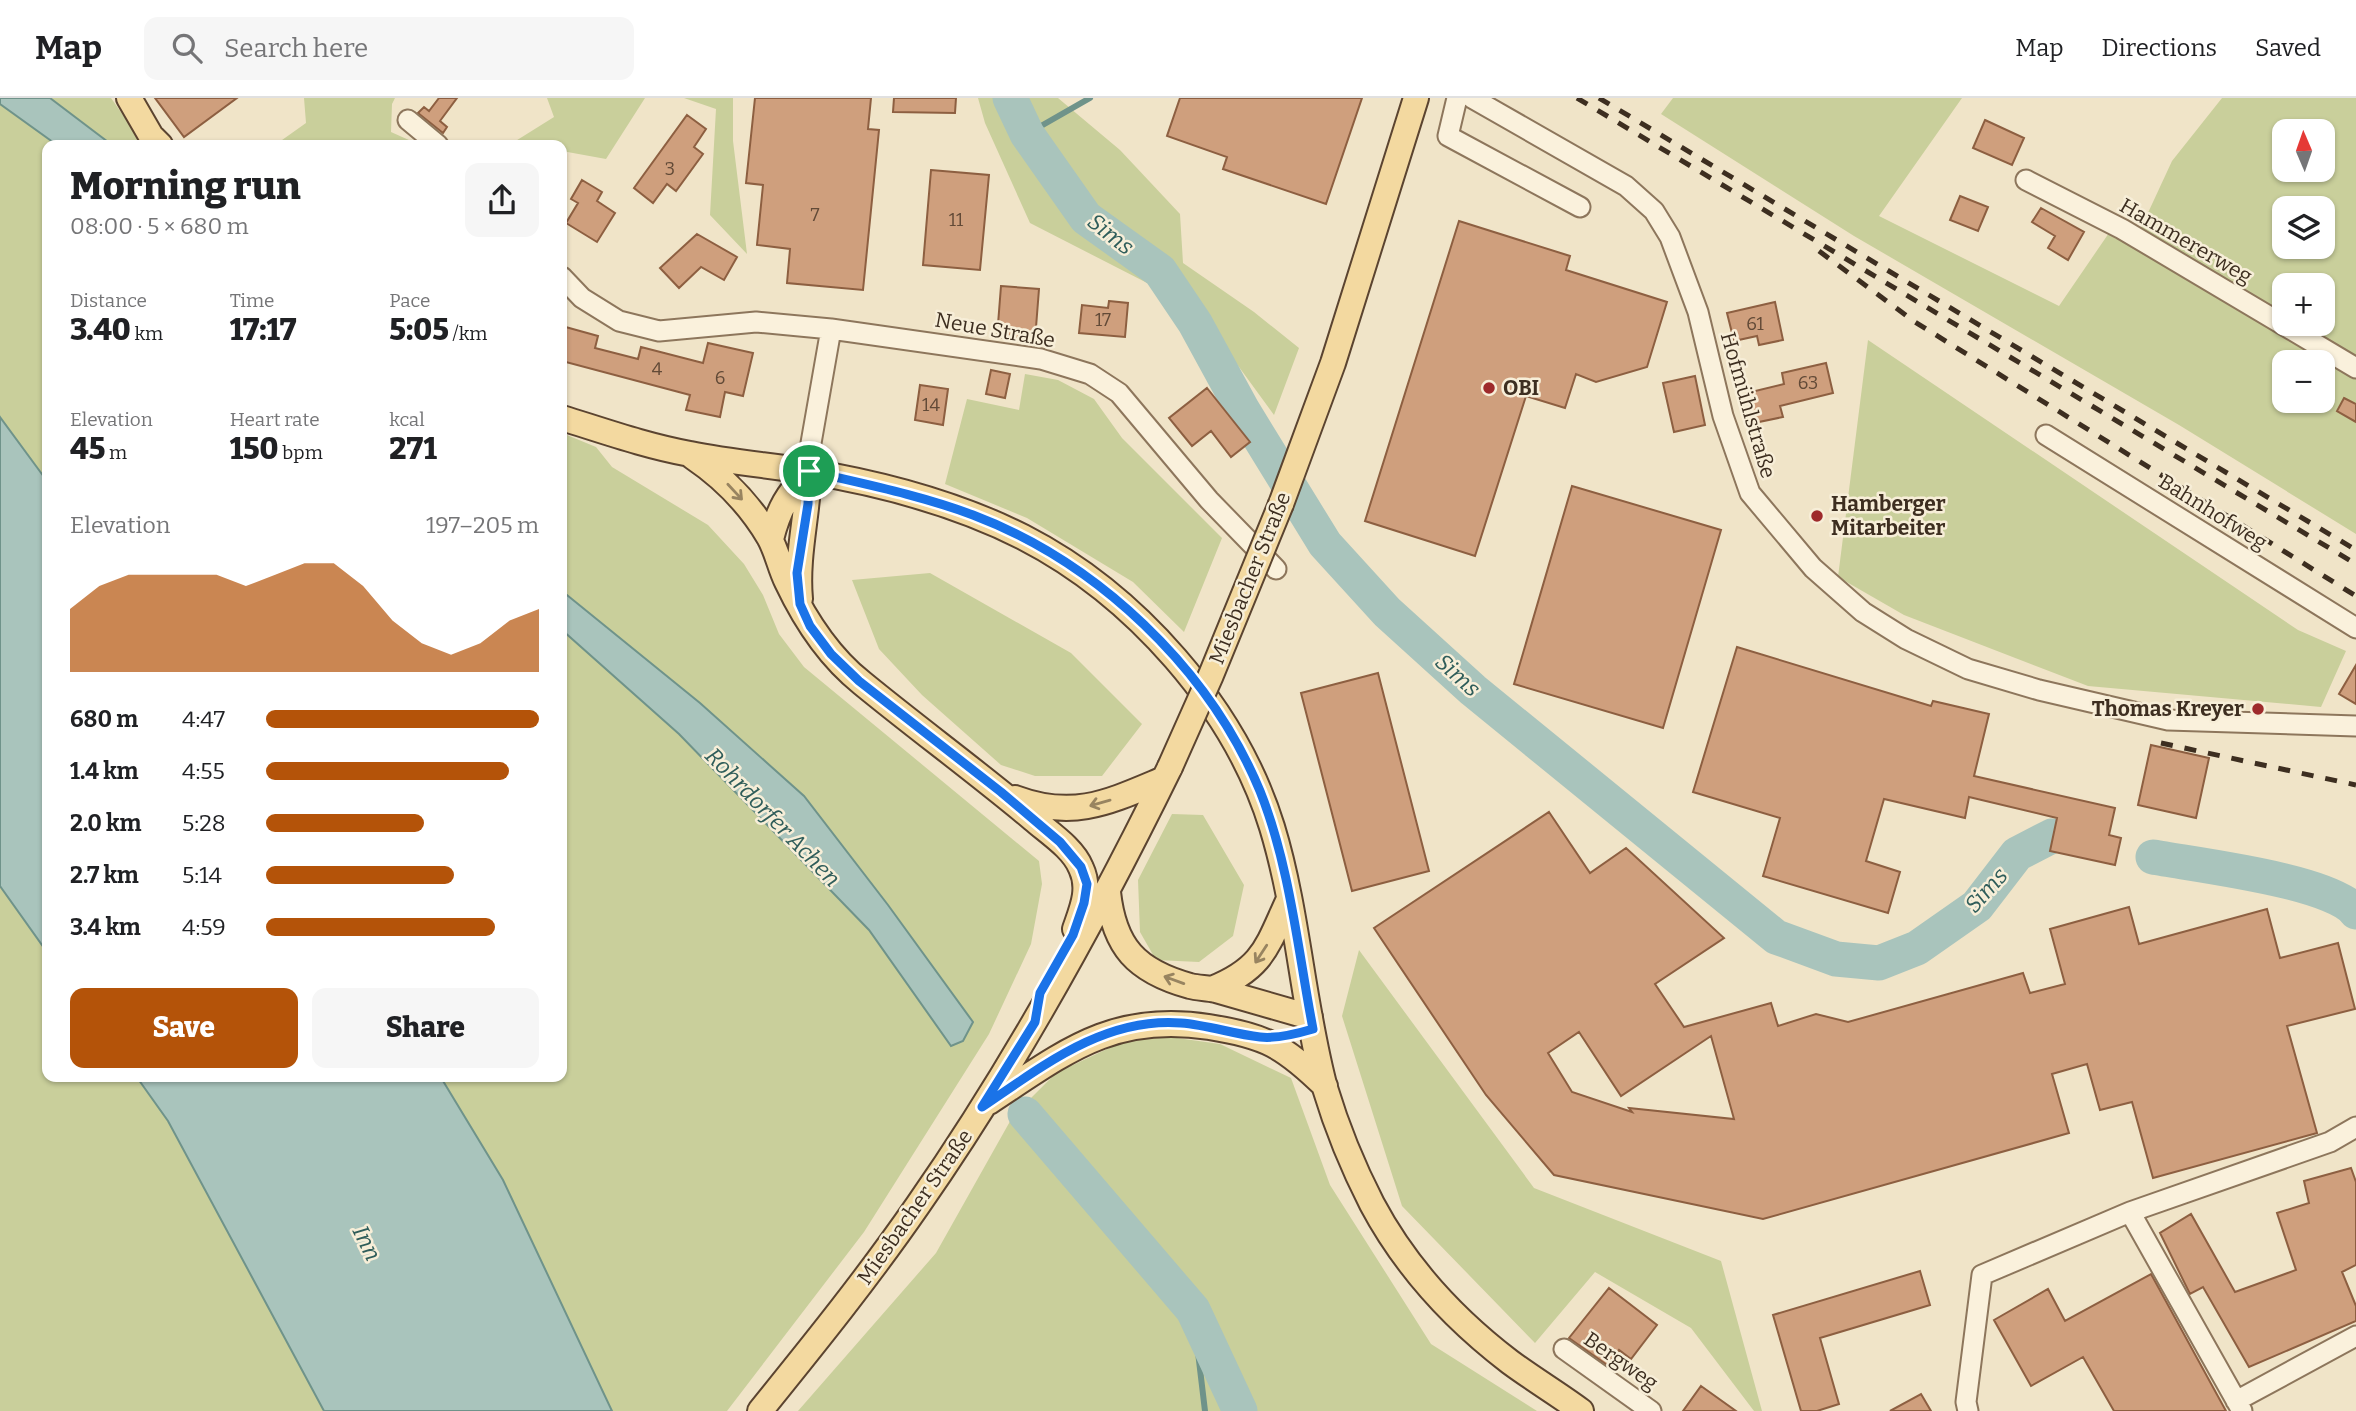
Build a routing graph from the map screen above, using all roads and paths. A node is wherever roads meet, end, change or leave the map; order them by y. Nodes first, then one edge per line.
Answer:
1 (129, 98) edge
2 (1416, 98) edge
3 (1457, 98) edge
4 (1472, 98) edge
5 (408, 120) dead end
6 (155, 140) edge
7 (432, 140) edge
8 (2026, 180) dead end
9 (1580, 207) dead end
10 (567, 282) edge
11 (831, 329) junction
12 (2356, 368) edge
13 (567, 420) edge
14 (2046, 435) dead end
15 (690, 454) junction
16 (809, 471) junction
17 (771, 539) junction
18 (1276, 569) dead end
19 (800, 604) junction
20 (2356, 628) edge
21 (2356, 726) edge
22 (1167, 773) junction
23 (1001, 792) junction
24 (1108, 892) junction
25 (1289, 899) junction
26 (1212, 989) junction
27 (1035, 1022) junction
28 (1312, 1023) junction
29 (1260, 1037) junction
30 (1325, 1086) junction
31 (982, 1107) junction
32 (2356, 1127) edge
33 (2130, 1212) junction
34 (2356, 1336) edge
35 (1564, 1349) dead end
36 (2239, 1406) edge
37 (760, 1411) edge
38 (1581, 1411) edge
39 (1651, 1411) edge
40 (1968, 1411) edge

1 - 6 main road
2 - 22 main road, Miesbacher Straße, bridge
3 - 9 street
4 - 21 street, Hofmühlstraße
5 - 7 street
8 - 12 street, Hammererweg
10 - 11 street, Neue Straße
11 - 16 street
11 - 18 street, Neue Straße
13 - 15 main road
14 - 20 street, Bahnhofweg
15 - 16 main road
15 -> 17 main road
16 - 17 main road
16 - 19 main road
16 - 25 main road
17 - 19 main road
19 - 23 main road
22 -> 23 main road
22 - 24 main road, Miesbacher Straße
23 - 27 main road
26 -> 24 main road
24 - 27 main road, Miesbacher Straße
25 -> 26 main road
25 - 28 main road
26 - 28 main road
27 - 31 main road, Miesbacher Straße
28 - 29 main road
28 - 30 main road
29 - 30 main road
29 - 31 main road
30 - 38 main road
31 - 37 main road, Miesbacher Straße
32 - 33 street
33 - 36 street
33 - 40 street
34 - 36 street
35 - 39 street, Bergweg

